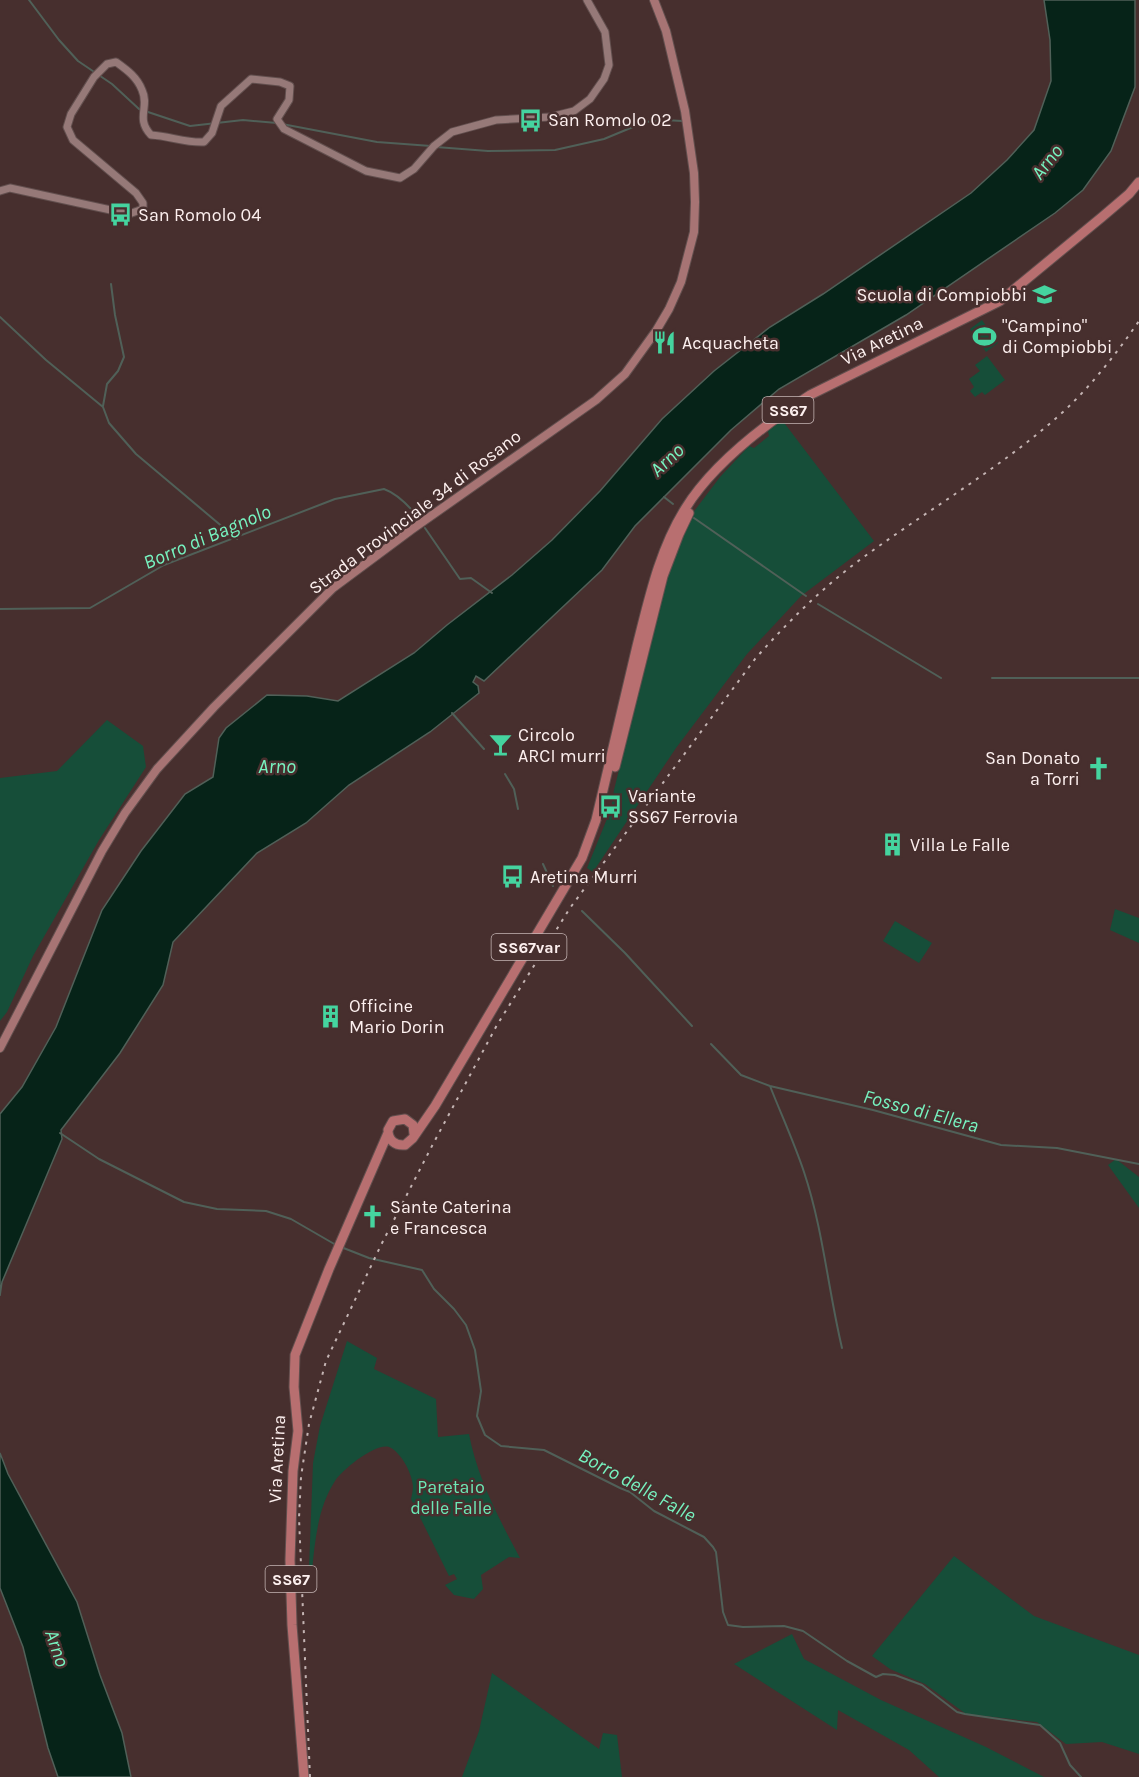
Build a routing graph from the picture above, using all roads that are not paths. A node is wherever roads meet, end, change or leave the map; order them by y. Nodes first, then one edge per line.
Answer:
1 (586, 0) edge
2 (654, 0) edge
3 (1139, 182) edge
4 (0, 190) edge
5 (715, 473) junction
6 (596, 820) junction
7 (0, 1048) edge
8 (435, 1106) junction
9 (409, 1121) junction
10 (388, 1133) junction
11 (414, 1134) junction
12 (399, 1145) junction
13 (377, 1158) junction
14 (304, 1777) edge

1 - 4 street
2 - 7 main road, Strada Provinciale 34 di Rosano
3 - 5 main road, Via Aretina / SS67
5 - 6 main road, SS67var
5 - 6 main road, Via Aretina / SS67var
6 - 8 main road, SS67var
8 - 9 main road, SS67var
8 - 11 main road, SS67var
9 - 10 main road
9 - 11 main road
10 - 12 main road
10 - 13 main road, Via Aretina / SS67
11 - 12 main road
12 - 13 main road
13 - 14 main road, Via Aretina / SS67

